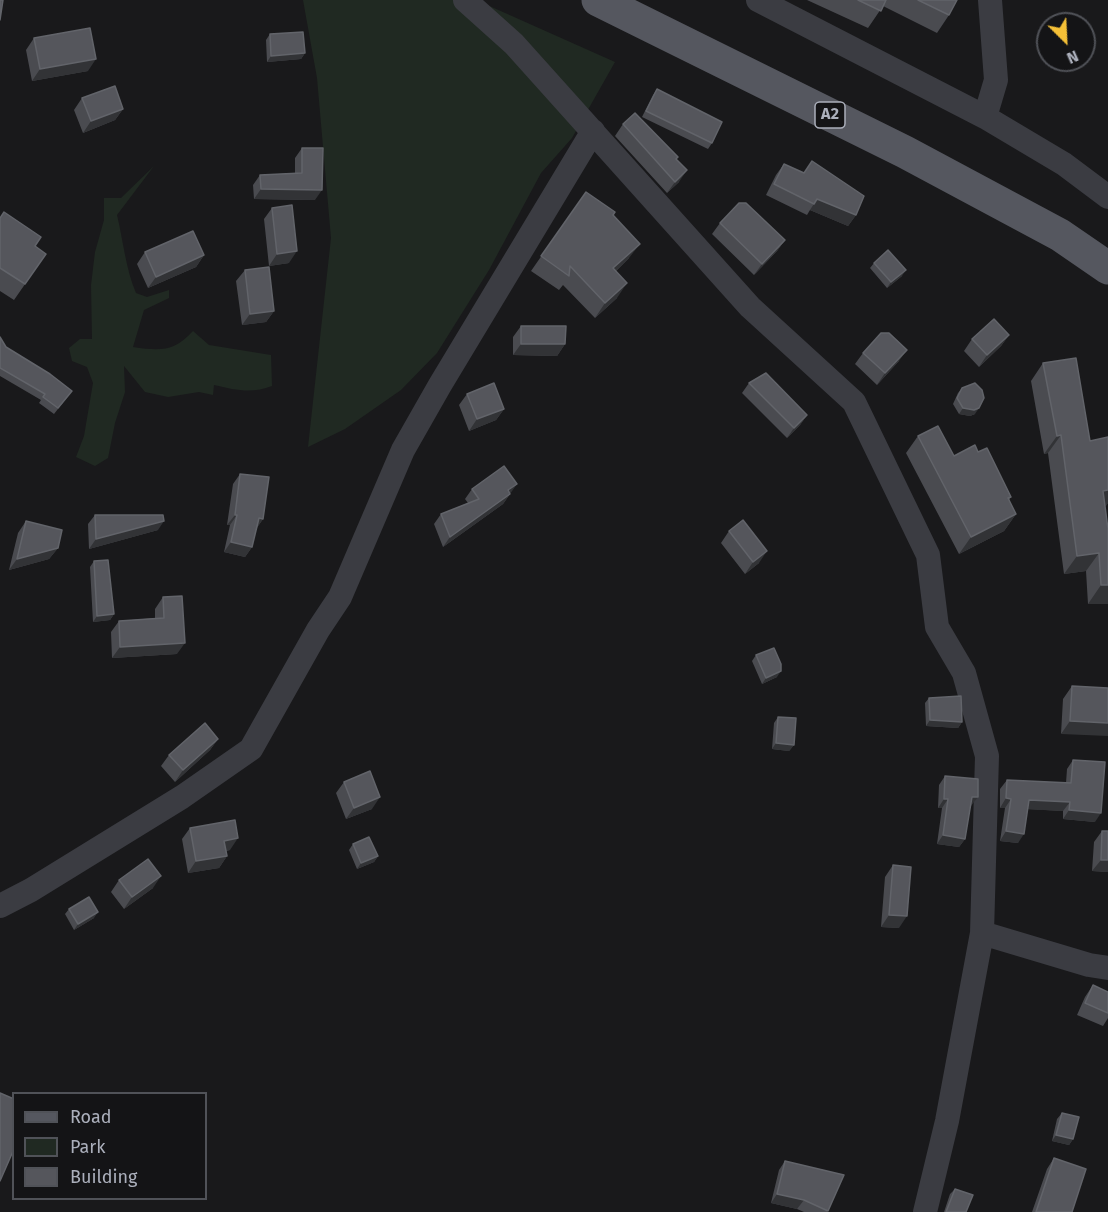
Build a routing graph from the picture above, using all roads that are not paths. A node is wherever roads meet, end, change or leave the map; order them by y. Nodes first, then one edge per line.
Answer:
1 (465, 0) edge
2 (598, 0) edge
3 (758, 0) edge
4 (990, 0) edge
5 (985, 117) junction
6 (593, 131) junction
7 (1108, 197) edge
8 (1108, 268) edge
9 (0, 906) edge
10 (982, 933) junction
11 (1108, 968) edge
12 (925, 1212) edge

1 - 6 street
2 - 8 main road, A2
3 - 5 street
4 - 5 street
5 - 7 street
6 - 9 street
6 - 10 street
10 - 11 street
10 - 12 street

